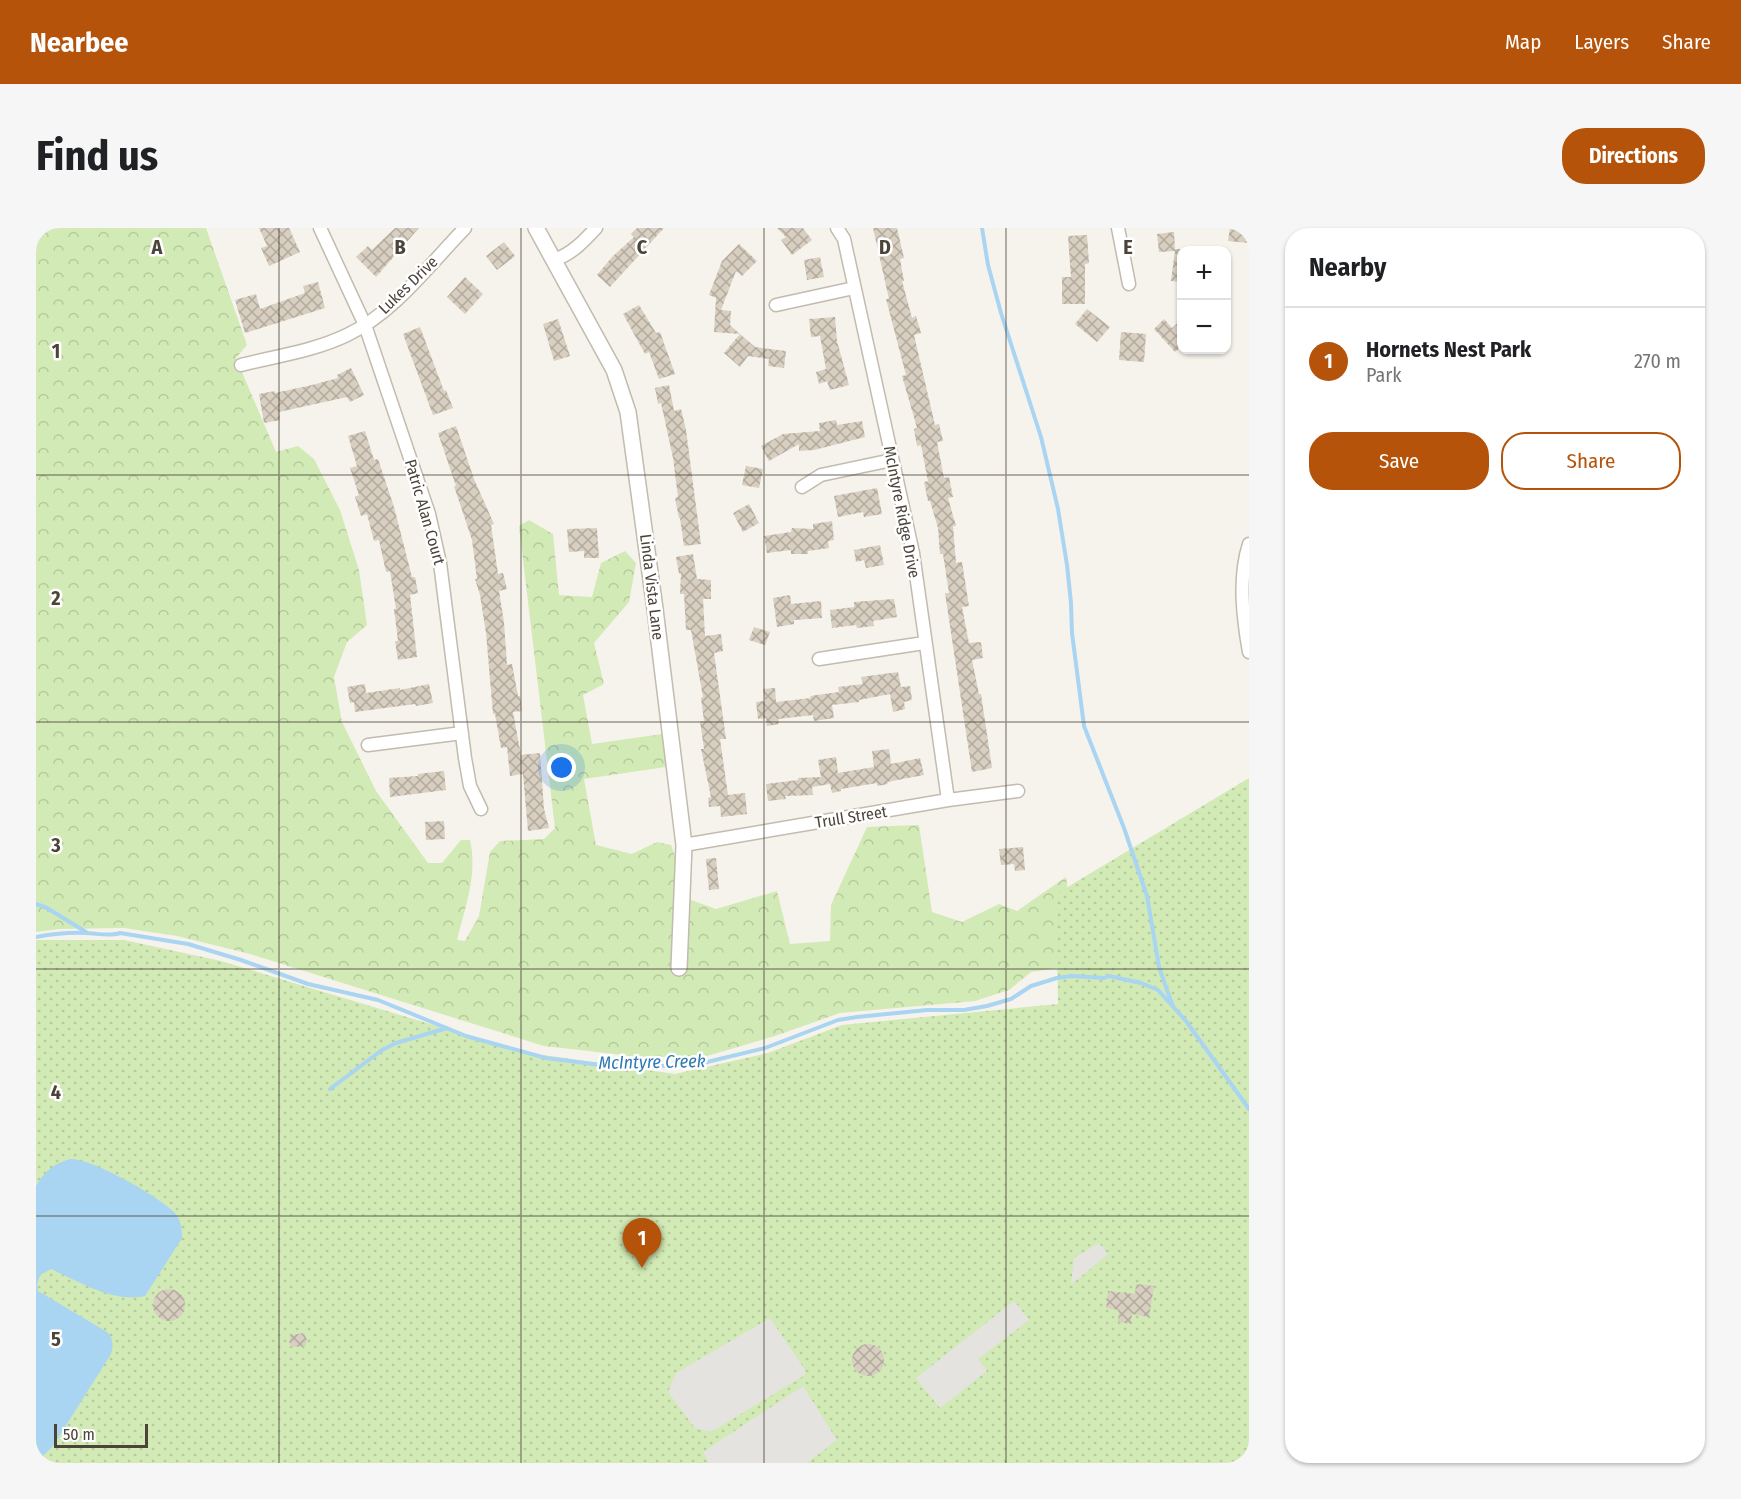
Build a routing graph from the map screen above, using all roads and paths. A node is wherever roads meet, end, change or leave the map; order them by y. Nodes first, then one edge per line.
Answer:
1 (320, 228) edge
2 (465, 228) edge
3 (536, 228) edge
4 (596, 228) edge
5 (837, 228) edge
6 (1118, 228) edge
7 (554, 260) junction
8 (1129, 284) dead end
9 (854, 288) junction
10 (776, 305) dead end
11 (365, 325) junction
12 (241, 365) dead end
13 (892, 460) junction
14 (802, 487) dead end
15 (1249, 544) edge
16 (924, 643) junction
17 (1249, 652) edge
18 (819, 659) dead end
19 (462, 733) junction
20 (368, 745) dead end
21 (1018, 791) dead end
22 (948, 800) junction
23 (481, 808) dead end
24 (684, 845) junction
25 (679, 968) dead end

1 - 11 street, Patric Alan Court
2 - 11 street, Lukes Drive
3 - 7 street, Linda Vista Lane
4 - 7 street
5 - 9 street, McIntyre Ridge Drive
6 - 8 street
7 - 24 street, Linda Vista Lane
9 - 10 street
9 - 13 street, McIntyre Ridge Drive
11 - 12 street, Lukes Drive
11 - 19 street, Patric Alan Court
13 - 14 street
13 - 16 street, McIntyre Ridge Drive
15 - 17 street
16 - 18 street
16 - 22 street, McIntyre Ridge Drive
19 - 20 street
19 - 23 street, Patric Alan Court
21 - 22 street, Trull Street
22 - 24 street, Trull Street
24 - 25 street, Linda Vista Lane

